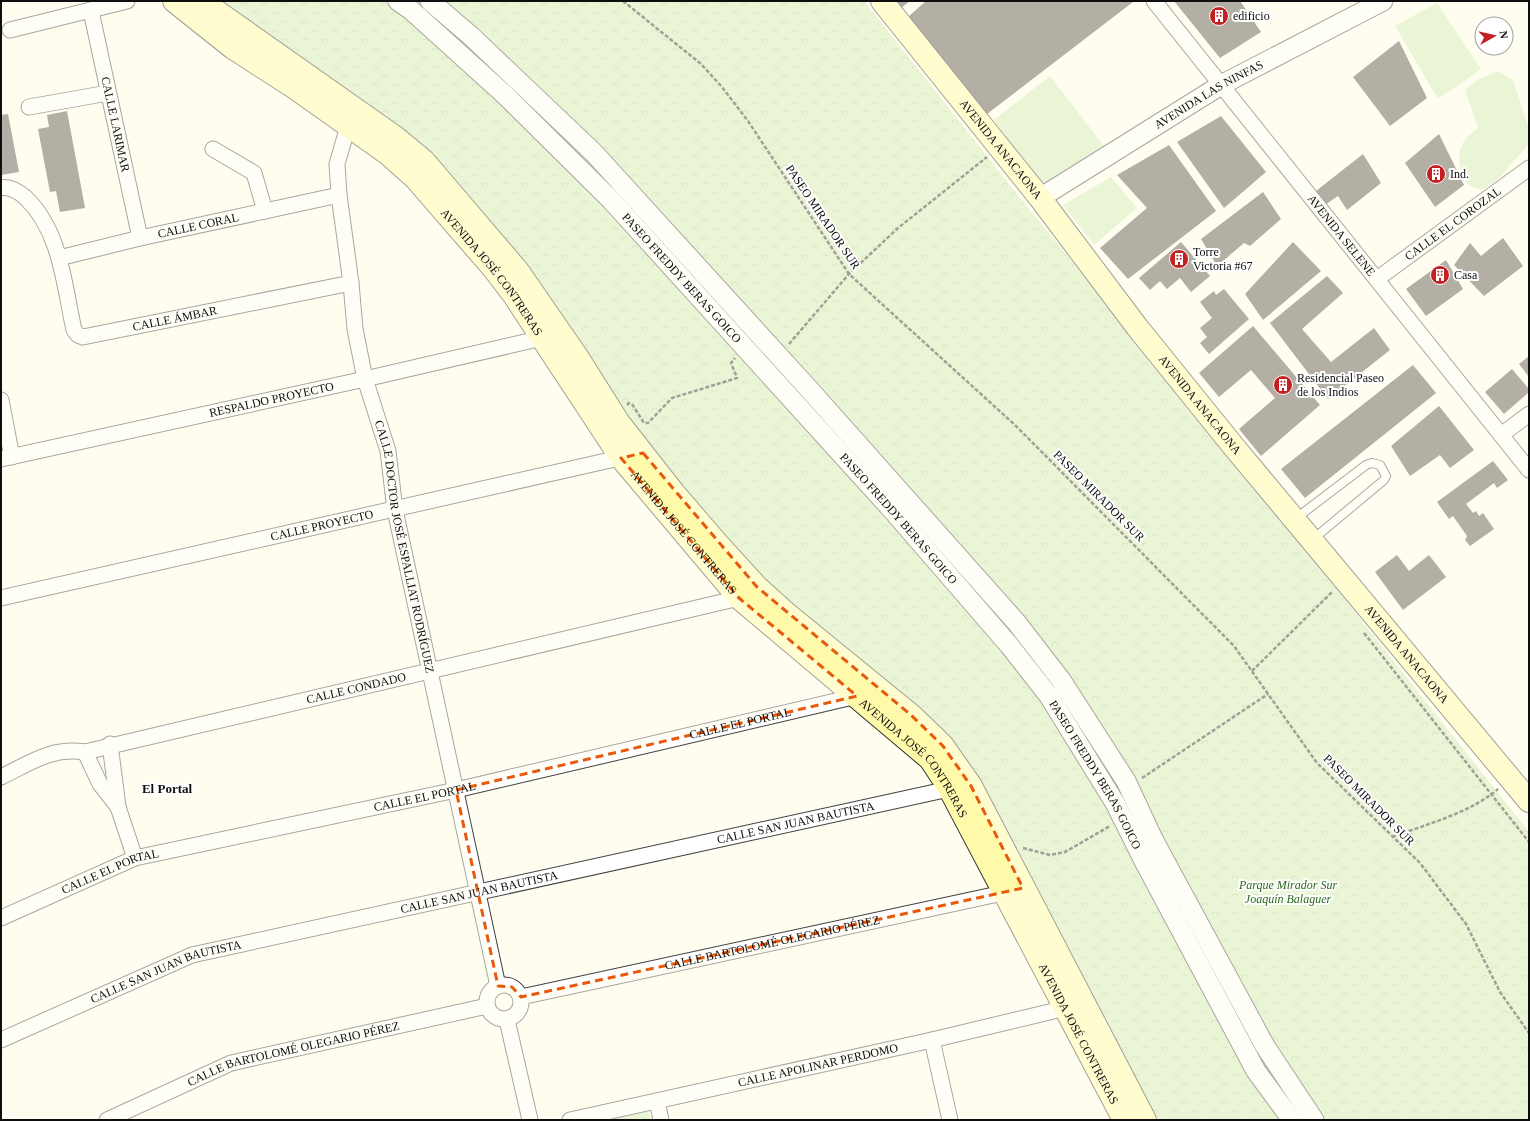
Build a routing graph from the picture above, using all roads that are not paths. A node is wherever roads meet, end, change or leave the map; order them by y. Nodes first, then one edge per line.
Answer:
1 (127, 1) edge
2 (174, 1) edge
3 (202, 1) edge
4 (398, 1) edge
5 (430, 1) edge
6 (882, 1) edge
7 (1154, 1) edge
8 (1383, 1) edge
9 (91, 11) junction
10 (10, 30) dead end
11 (1221, 85) junction
12 (108, 92) junction
13 (29, 106) dead end
14 (354, 118) junction
15 (213, 149) dead end
16 (1529, 168) edge
17 (1, 188) edge
18 (339, 195) junction
19 (1040, 198) junction
20 (265, 212) junction
21 (140, 238) junction
22 (59, 258) junction
23 (1376, 279) junction
24 (351, 283) junction
25 (542, 338) junction
26 (783, 349) junction
27 (763, 368) junction
28 (365, 379) junction
29 (1, 400) edge
30 (1529, 414) edge
31 (1501, 435) junction
32 (642, 453) junction
33 (7, 458) edge
34 (621, 458) junction
35 (1529, 470) edge
36 (395, 510) junction
37 (1295, 520) junction
38 (1312, 540) junction
39 (757, 587) junction
40 (1, 598) edge
41 (739, 598) junction
42 (430, 670) junction
43 (857, 696) junction
44 (110, 744) junction
45 (85, 752) junction
46 (1, 777) edge
47 (971, 786) junction
48 (949, 788) junction
49 (456, 790) junction
50 (1528, 798) edge
51 (118, 807) junction
52 (135, 858) junction
53 (1014, 890) junction
54 (478, 891) junction
55 (1, 918) edge
56 (498, 986) junction
57 (521, 997) junction
58 (487, 1006) junction
59 (1066, 1008) junction
60 (507, 1020) junction
61 (1, 1040) edge
62 (932, 1040) junction
63 (657, 1100) junction
64 (107, 1120) edge
65 (530, 1120) edge
66 (570, 1120) edge
67 (661, 1120) edge
68 (950, 1120) edge
69 (1124, 1120) edge
70 (1145, 1120) edge
71 (1292, 1120) edge
72 (1314, 1120) edge

1 - 9 street
2 - 14 main road, AVENIDA JOSÉ CONTRERAS
3 - 14 main road, AVENIDA JOSÉ CONTRERAS
4 - 27 street, PASEO FREDDY BERAS GOICO
5 - 26 street, PASEO FREDDY BERAS GOICO
6 - 19 main road, AVENIDA ANACAONA
7 - 11 street, AVENIDA SELENE
8 - 11 street, AVENIDA LAS NINFAS
9 - 10 street
9 - 12 street, CALLE LARIMAR
11 - 19 street, AVENIDA LAS NINFAS
11 - 23 street, AVENIDA SELENE
12 - 13 street
12 - 21 street, CALLE LARIMAR
14 - 18 street, CALLE DOCTOR JOSÉ ESPALLIAT RODRÍGUEZ
14 - 25 main road, AVENIDA JOSÉ CONTRERAS
14 - 32 main road, AVENIDA JOSÉ CONTRERAS
15 - 20 street
16 - 23 street, CALLE EL COROZAL
17 - 22 street, CALLE ÁMBAR
18 - 20 street, CALLE CORAL
18 - 24 street, CALLE DOCTOR JOSÉ ESPALLIAT RODRÍGUEZ
19 - 37 main road, AVENIDA ANACAONA
20 - 21 street, CALLE CORAL
21 - 22 street, CALLE CORAL
22 - 24 street, CALLE ÁMBAR
23 - 31 street, AVENIDA SELENE
24 - 28 street, CALLE DOCTOR JOSÉ ESPALLIAT RODRÍGUEZ
25 - 28 street, RESPALDO PROYECTO
25 - 34 main road, AVENIDA JOSÉ CONTRERAS
26 - 27 street
26 - 72 street, PASEO FREDDY BERAS GOICO
27 - 71 street, PASEO FREDDY BERAS GOICO
28 - 33 street, RESPALDO PROYECTO
28 - 36 street, CALLE DOCTOR JOSÉ ESPALLIAT RODRÍGUEZ
29 - 33 street
30 - 31 street
31 - 35 street, AVENIDA SELENE
32 - 34 street, CALLE PROYECTO
32 - 39 main road, AVENIDA JOSÉ CONTRERAS
34 - 36 street, CALLE PROYECTO
34 - 41 main road, AVENIDA JOSÉ CONTRERAS
36 - 40 street, CALLE PROYECTO
36 - 42 street, CALLE DOCTOR JOSÉ ESPALLIAT RODRÍGUEZ
37 - 38 main road, AVENIDA ANACAONA
37 - 38 lane
38 - 50 main road, AVENIDA ANACAONA
39 - 41 street, CALLE CONDADO
39 - 47 main road, AVENIDA JOSÉ CONTRERAS
41 - 42 street, CALLE CONDADO
41 - 43 main road, AVENIDA JOSÉ CONTRERAS
42 - 44 street, CALLE CONDADO
42 - 49 street, CALLE DOCTOR JOSÉ ESPALLIAT RODRÍGUEZ
43 - 48 main road, AVENIDA JOSÉ CONTRERAS
43 - 49 street, CALLE EL PORTAL
44 - 45 street, CALLE CONDADO
44 - 51 street
45 - 46 street, CALLE CONDADO
45 - 51 street
47 - 48 street, CALLE SAN JUAN BAUTISTA
47 - 53 main road, AVENIDA JOSÉ CONTRERAS
48 - 53 main road, AVENIDA JOSÉ CONTRERAS
48 - 54 street, CALLE SAN JUAN BAUTISTA
49 - 52 street, CALLE EL PORTAL
49 - 54 street, CALLE DOCTOR JOSÉ ESPALLIAT RODRÍGUEZ
51 - 52 street
52 - 55 street, CALLE EL PORTAL
53 - 57 street, CALLE BARTOLOMÉ OLEGARIO PÉREZ
53 - 59 main road, AVENIDA JOSÉ CONTRERAS
53 - 70 main road, AVENIDA JOSÉ CONTRERAS
54 - 56 street, CALLE DOCTOR JOSÉ ESPALLIAT RODRÍGUEZ
54 - 61 street, CALLE SAN JUAN BAUTISTA
56 - 57 street
56 - 58 street
57 - 60 street
58 - 60 street
58 - 64 street, CALLE BARTOLOMÉ OLEGARIO PÉREZ
59 - 62 street, CALLE APOLINAR PERDOMO
59 - 69 main road, AVENIDA JOSÉ CONTRERAS
60 - 65 street
62 - 63 street, CALLE APOLINAR PERDOMO
62 - 68 street
63 - 66 street, CALLE APOLINAR PERDOMO
63 - 67 street

